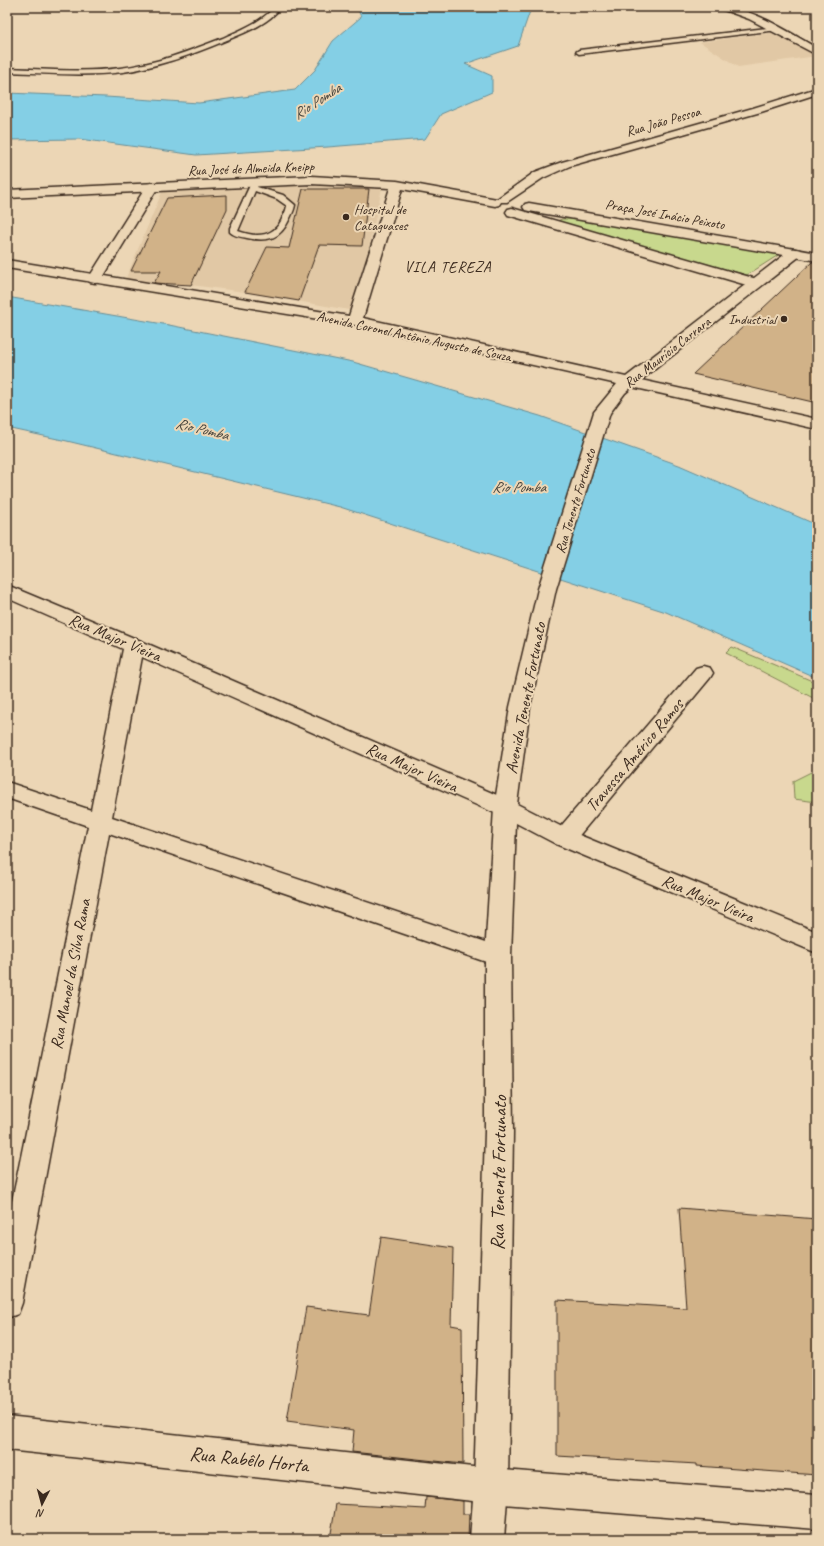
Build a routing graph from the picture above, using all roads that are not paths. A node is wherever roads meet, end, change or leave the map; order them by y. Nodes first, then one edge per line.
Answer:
1 (278, 7) edge
2 (724, 7) edge
3 (776, 29) junction
4 (579, 52) dead end
5 (817, 52) edge
6 (7, 70) edge
7 (817, 91) edge
8 (254, 185) junction
9 (397, 185) junction
10 (152, 187) junction
11 (520, 188) junction
12 (7, 194) edge
13 (499, 200) junction
14 (527, 204) junction
15 (512, 212) junction
16 (795, 253) junction
17 (817, 257) edge
18 (7, 264) edge
19 (95, 279) junction
20 (755, 283) junction
21 (355, 321) junction
22 (630, 382) junction
23 (602, 412) joint
24 (817, 424) edge
25 (547, 590) joint
26 (7, 591) edge
27 (134, 645) junction
28 (703, 673) dead end
29 (7, 790) edge
30 (505, 808) junction
31 (99, 821) junction
32 (564, 838) junction
33 (817, 943) edge
34 (498, 956) junction
35 (7, 1303) edge
36 (7, 1433) edge
37 (491, 1486) junction
38 (817, 1512) edge
39 (487, 1539) edge

1 - 6 lane
2 - 3 street
3 - 4 lane
3 - 5 street
7 - 11 street, Rua João Pessoa
8 - 8 lane
8 - 9 street, Rua José de Almeida Kneipp
8 - 10 street, Rua José de Almeida Kneipp
9 - 13 street, Rua José de Almeida Kneipp
9 - 21 street
10 - 12 street, Rua José de Almeida Kneipp
10 - 19 street
11 - 13 street, Rua João Pessoa
11 - 14 street
13 - 14 street, Praça José Inácio Peixoto
13 - 15 street
14 - 15 street
14 - 16 street, Praça José Inácio Peixoto
15 - 20 street
16 - 17 street, Praça José Inácio Peixoto
16 - 20 street, Rua Maurício Carrara
18 - 19 street, Avenida Coronel Antônio Augusto de Souza
19 - 21 street, Avenida Coronel Antônio Augusto de Souza
20 - 22 street, Rua Maurício Carrara
21 - 22 street, Avenida Coronel Antônio Augusto de Souza
22 - 23 street, Rua Maurício Carrara
22 - 24 street, Avenida Coronel Antônio Augusto de Souza
23 - 25 street, Rua Tenente Fortunato
25 - 30 street, Avenida Tenente Fortunato
26 - 27 street, Rua Major Vieira
27 - 30 street, Rua Major Vieira
27 - 31 street, Rua Manoel da Silva Rama
28 - 32 street, Travessa Américo Ramos
29 - 31 street
30 - 32 street, Rua Major Vieira
30 - 34 street, Rua Tenente Fortunato
31 - 34 street
31 - 35 street, Rua Manoel da Silva Rama
32 - 33 street, Rua Major Vieira
34 - 37 street, Rua Tenente Fortunato
36 - 37 street, Rua Rabêlo Horta
37 - 38 street, Rua Rabêlo Horta
37 - 39 street, Rua Tenente Fortunato

